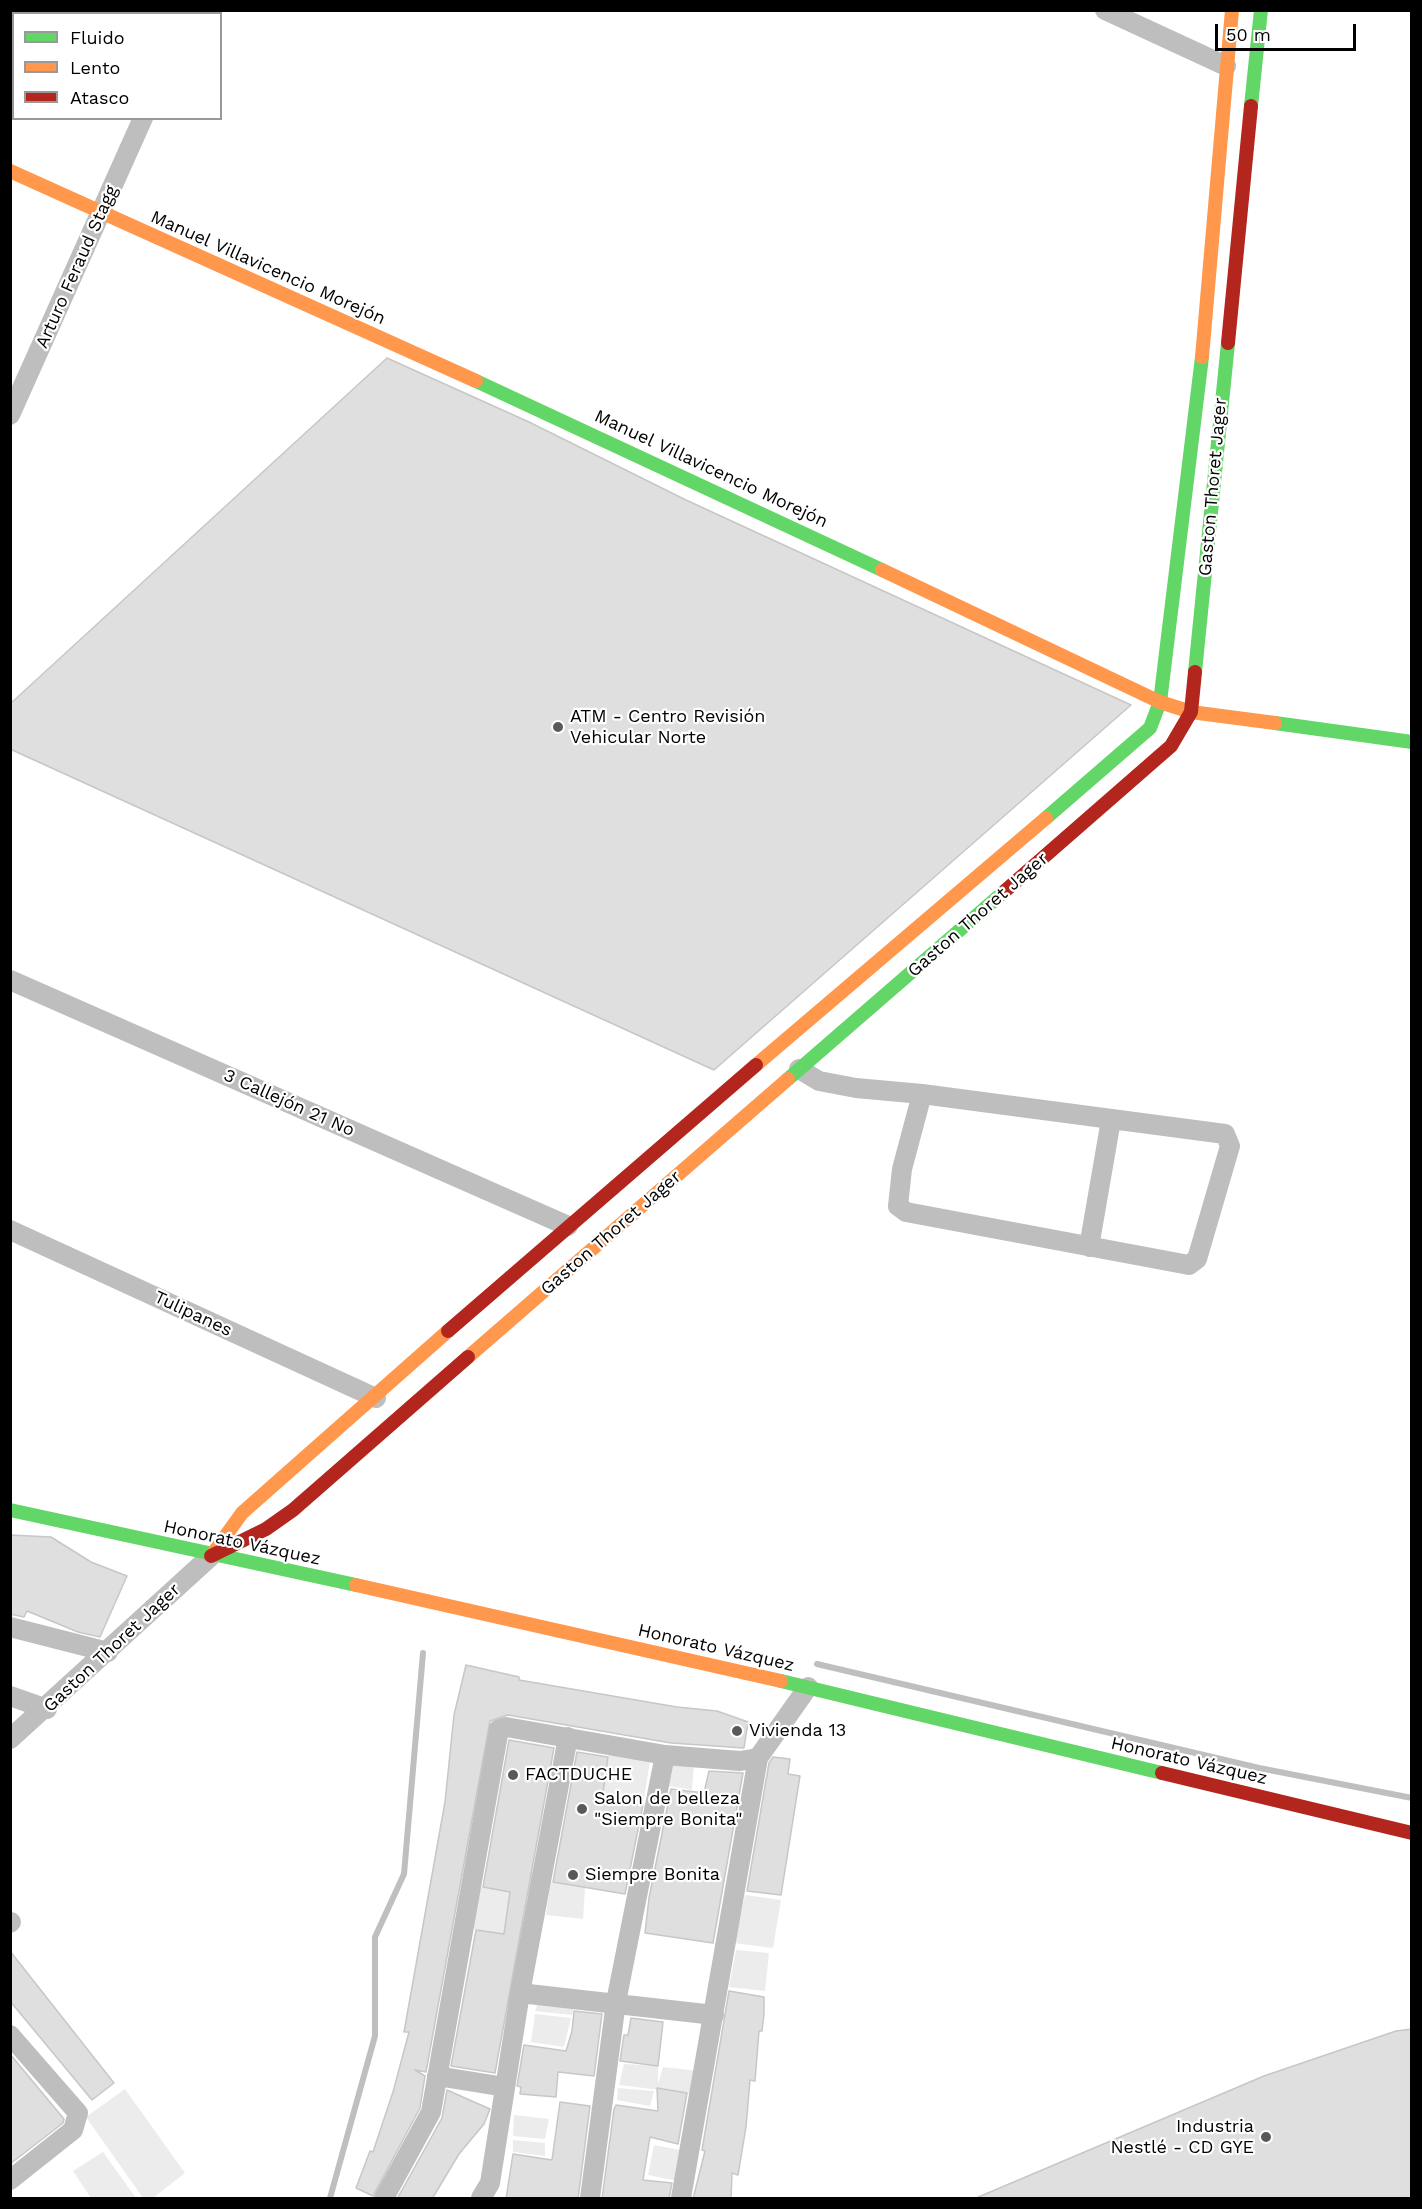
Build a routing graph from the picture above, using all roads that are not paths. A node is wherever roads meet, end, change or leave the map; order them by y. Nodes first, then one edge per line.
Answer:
1 (1105, 10) edge
2 (1233, 10) edge
3 (1261, 10) edge
4 (1226, 66) junction
5 (142, 120) edge
6 (10, 171) edge
7 (101, 213) junction
8 (10, 415) edge
9 (1160, 702) junction
10 (1191, 712) junction
11 (1412, 742) edge
12 (10, 980) edge
13 (799, 1069) junction
14 (922, 1094) junction
15 (1111, 1120) junction
16 (568, 1226) junction
17 (10, 1230) edge
18 (1089, 1247) junction
19 (376, 1398) junction
20 (10, 1510) edge
21 (212, 1556) junction
22 (10, 1627) edge
23 (108, 1652) junction
24 (808, 1687) junction
25 (10, 1696) edge
26 (47, 1708) junction
27 (568, 1737) junction
28 (10, 1739) edge
29 (665, 1755) junction
30 (758, 1758) junction
31 (1412, 1833) edge
32 (520, 1993) junction
33 (616, 2002) junction
34 (714, 2015) junction
35 (10, 2035) edge
36 (437, 2076) junction
37 (506, 2086) junction
38 (11, 2180) edge
39 (384, 2199) edge
40 (481, 2199) edge
41 (590, 2199) edge
42 (681, 2199) edge

1 - 4 street
2 - 4 street, Gaston Thoret Jager
3 - 10 street, Gaston Thoret Jager
4 - 9 street, Gaston Thoret Jager
5 - 7 street, Arturo Feraud Stagg
6 - 7 street, Manuel Villavicencio Morejón
7 - 8 street, Arturo Feraud Stagg
7 - 9 street, Manuel Villavicencio Morejón
9 - 10 street, Manuel Villavicencio Morejón
9 - 16 street, Gaston Thoret Jager
10 - 11 street, Manuel Villavicencio Morejón
10 - 13 street, Gaston Thoret Jager
12 - 16 street, 3 Callejón 21 No
13 - 14 street
13 - 21 street, Gaston Thoret Jager
14 - 15 street
14 - 18 street
15 - 18 street
15 - 18 street
16 - 19 street, Gaston Thoret Jager
17 - 19 street, Tulipanes
19 - 21 street, Gaston Thoret Jager
20 - 21 street, Honorato Vázquez
21 - 23 street, Gaston Thoret Jager
21 - 24 street, Honorato Vázquez
22 - 23 street
23 - 26 street, Gaston Thoret Jager
24 - 30 street
24 - 31 street, Honorato Vázquez
25 - 26 street
26 - 28 street, Gaston Thoret Jager
27 - 29 street
27 - 32 street
27 - 36 street
29 - 30 street
29 - 33 street
30 - 34 street
32 - 33 street
32 - 37 street
33 - 34 street
33 - 41 street
34 - 42 street
35 - 38 street
36 - 37 street
36 - 39 street
37 - 40 street

